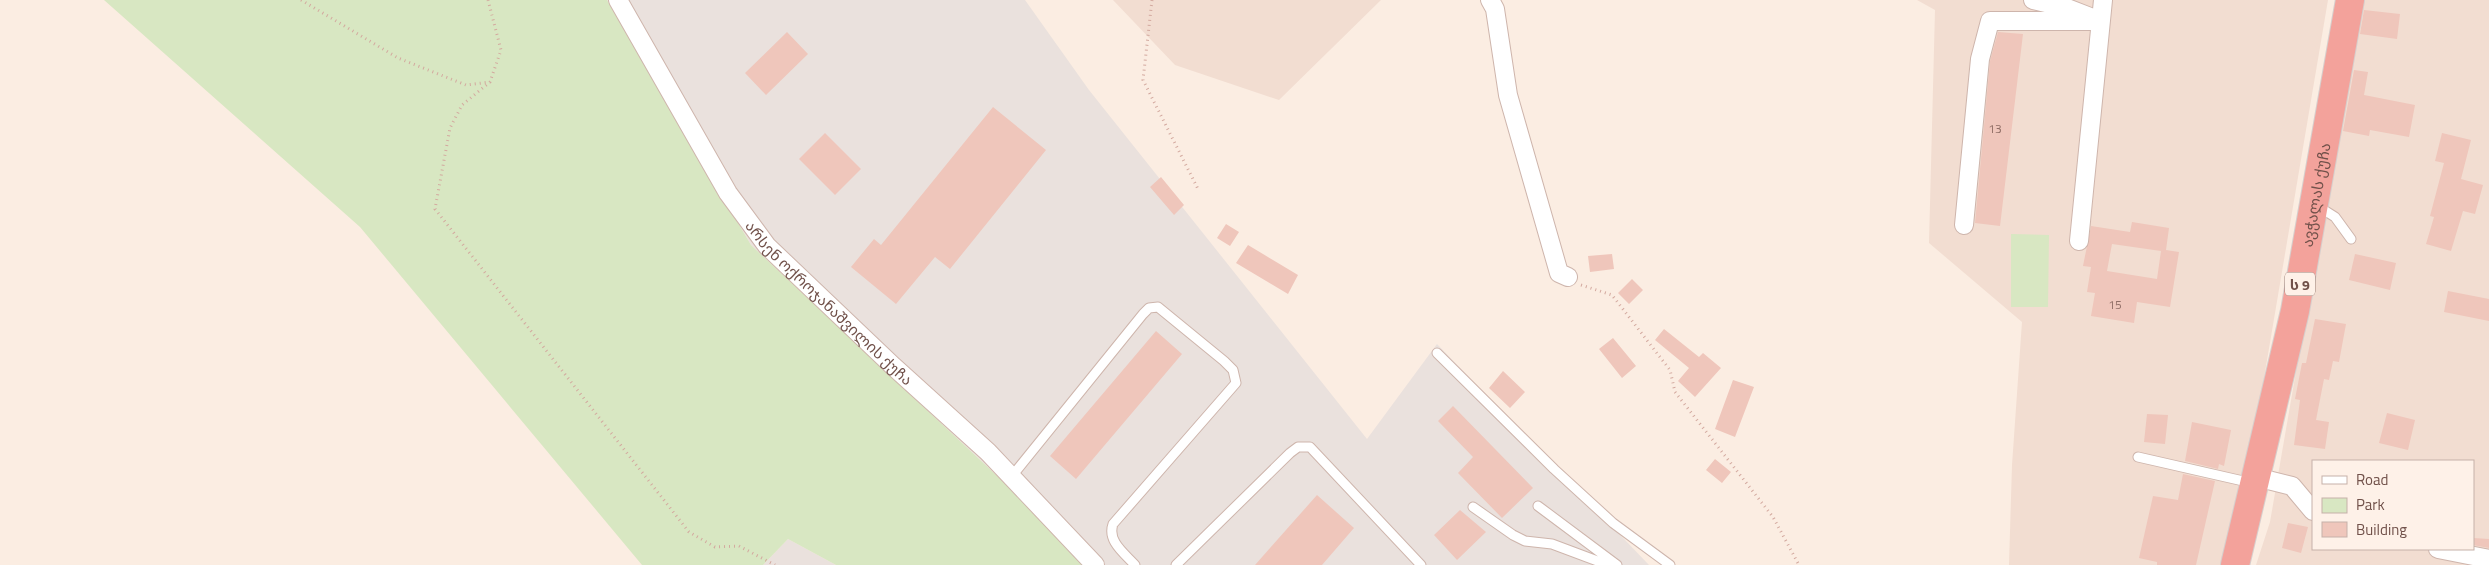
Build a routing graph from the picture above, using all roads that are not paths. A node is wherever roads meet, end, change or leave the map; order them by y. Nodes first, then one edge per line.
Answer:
1 (618, 0) edge
2 (1490, 0) edge
3 (2033, 0) edge
4 (2103, 0) edge
5 (2350, 0) edge
6 (2100, 21) junction
7 (2314, 204) junction
8 (1964, 225) dead end
9 (2351, 239) dead end
10 (2079, 241) dead end
11 (1573, 281) road end
12 (1437, 353) dead end
13 (2138, 457) dead end
14 (1012, 476) junction
15 (2255, 480) junction
16 (1538, 506) dead end
17 (1473, 507) dead end
18 (2312, 510) edge
19 (2443, 550) edge
20 (2489, 559) edge
21 (1095, 565) edge
22 (1135, 565) edge
23 (1176, 565) edge
24 (1422, 565) edge
25 (1608, 565) edge
26 (1617, 565) edge
27 (1670, 565) edge
28 (2235, 565) edge

1 - 14 street, არსენ ოქროჯანაშვილის ქუჩა
2 - 11 street
3 - 6 street
4 - 6 street
5 - 7 highway, ავჭალას ქუჩა / ს 9
6 - 8 street
6 - 10 street
7 - 9 lane
7 - 15 highway, ავჭალას ქუჩა / ს 9
12 - 27 lane
13 - 15 lane
14 - 21 street, არსენ ოქროჯანაშვილის ქუჩა
14 - 22 lane
15 - 18 street
15 - 28 highway, ავჭალას ქუჩა / ს 9
16 - 26 lane
17 - 25 lane
19 - 20 street
23 - 24 lane

